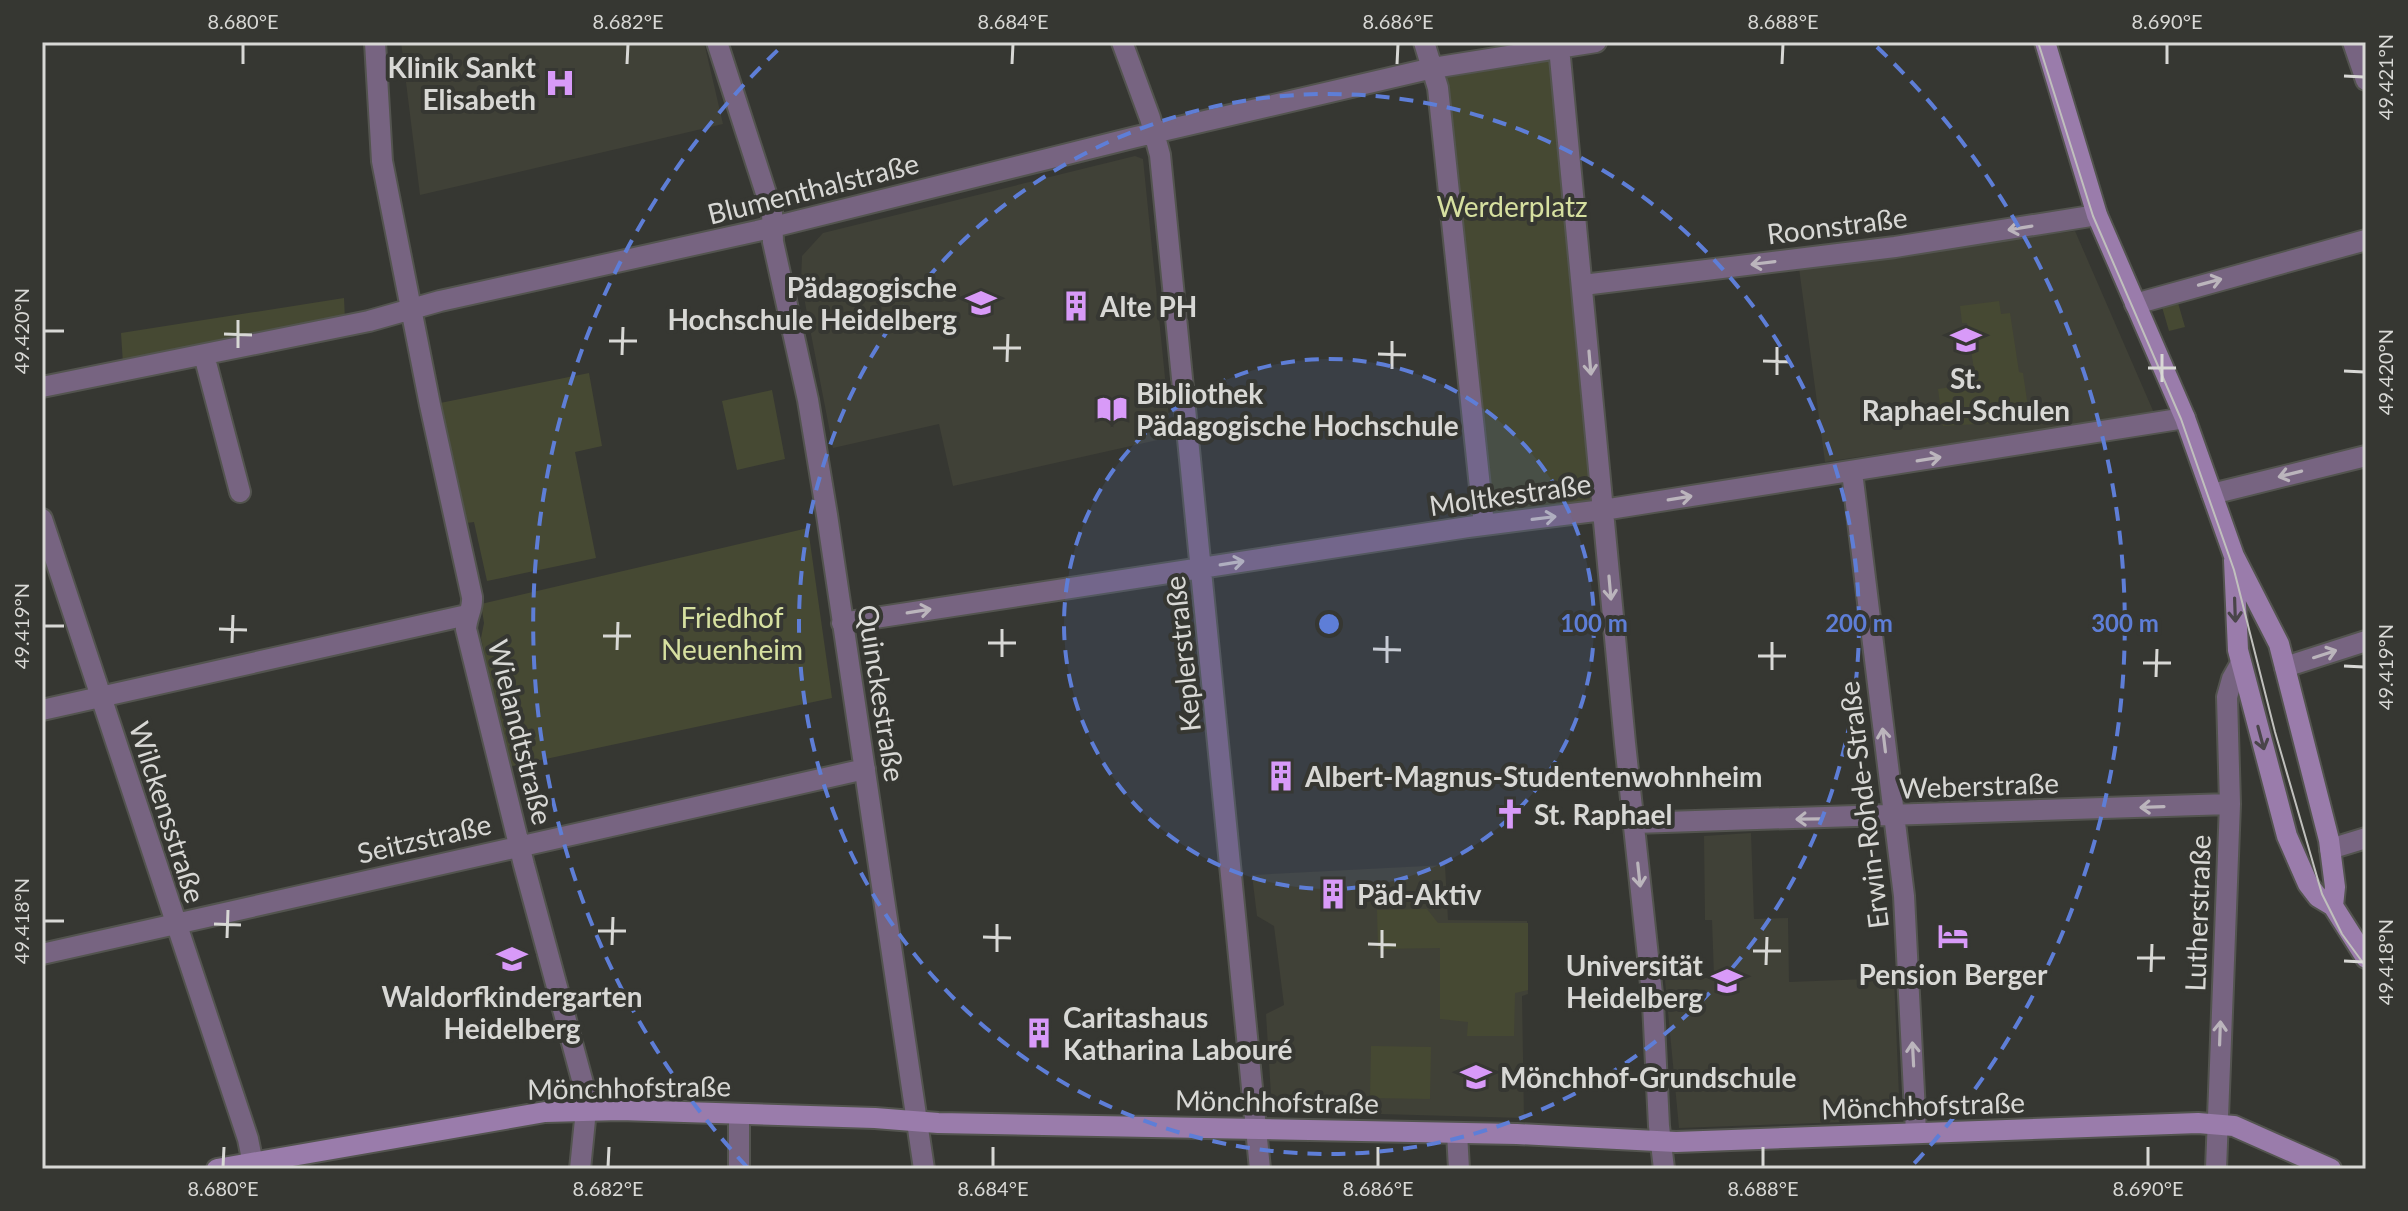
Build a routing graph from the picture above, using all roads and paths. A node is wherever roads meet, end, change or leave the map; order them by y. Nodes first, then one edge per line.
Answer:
1 (375, 42) edge
2 (717, 42) edge
3 (1122, 42) edge
4 (1424, 42) edge
5 (1596, 42) edge
6 (2045, 42) edge
7 (2353, 42) edge
8 (1559, 47) junction
9 (1433, 68) junction
10 (2366, 80) edge
11 (1154, 134) junction
12 (2097, 215) junction
13 (773, 227) junction
14 (2366, 240) edge
15 (1583, 285) junction
16 (2135, 304) junction
17 (412, 309) junction
18 (204, 355) junction
19 (42, 387) edge
20 (2185, 418) junction
21 (2366, 456) edge
22 (1852, 472) junction
23 (240, 492) dead end
24 (2212, 494) junction
25 (1603, 510) junction
26 (42, 519) edge
27 (1484, 525) junction
28 (2234, 556) junction
29 (1202, 576) junction
30 (467, 615) junction
31 (842, 623) junction
32 (2366, 641) edge
33 (2241, 663) junction
34 (2285, 667) junction
35 (101, 698) junction
36 (42, 710) edge
37 (865, 769) junction
38 (2230, 804) junction
39 (1894, 816) junction
40 (1634, 823) junction
41 (2366, 838) edge
42 (520, 846) junction
43 (2330, 849) junction
44 (2333, 906) junction
45 (176, 925) junction
46 (42, 954) edge
47 (2366, 958) edge
48 (586, 1110) junction
49 (739, 1114) junction
50 (916, 1122) junction
51 (2217, 1124) junction
52 (1916, 1132) junction
53 (1457, 1133) junction
54 (1256, 1138) junction
55 (1661, 1141) junction
56 (254, 1166) edge
57 (217, 1169) edge
58 (580, 1169) edge
59 (739, 1169) edge
60 (924, 1169) edge
61 (1260, 1169) edge
62 (1459, 1169) edge
63 (1664, 1169) edge
64 (2216, 1169) edge
65 (2331, 1169) edge

1 - 17 street, Wielandtstraße
2 - 13 street, Quinckestraße
3 - 11 street, Keplerstraße
4 - 9 street
5 - 8 street, Blumenthalstraße
6 - 12 street
7 - 10 street
8 - 9 street, Blumenthalstraße
8 - 15 street
9 - 11 street, Blumenthalstraße
9 - 27 street
11 - 13 street, Blumenthalstraße
11 - 29 street, Keplerstraße
12 -> 15 street, Roonstraße
12 - 16 street
13 - 17 street, Blumenthalstraße
13 - 31 street, Quinckestraße
16 -> 14 street
15 -> 25 street
16 - 20 street
17 - 18 street, Blumenthalstraße
17 - 30 street, Wielandtstraße
18 - 19 street, Blumenthalstraße
18 - 23 street
22 -> 20 street, Moltkestraße
20 - 24 street
21 -> 24 street
25 -> 22 street, Moltkestraße
39 -> 22 street, Erwin-Rohde-Straße
24 - 28 street
27 -> 25 street, Moltkestraße
25 -> 40 street
26 - 35 street, Wilckensstraße
29 -> 27 street, Moltkestraße
28 -> 33 street
28 - 34 street
31 -> 29 street, Moltkestraße
29 - 54 street, Keplerstraße
30 - 35 street
30 - 42 street, Wielandtstraße
31 - 37 street, Quinckestraße
34 -> 32 street
33 - 38 street, Lutherstraße
33 -> 44 street
34 - 43 street
35 - 36 street
35 - 45 street, Wilckensstraße
37 - 42 street, Seitzstraße
37 - 50 street, Quinckestraße
38 -> 39 street, Weberstraße
51 -> 38 street, Lutherstraße
39 -> 40 street, Weberstraße
52 -> 39 street, Erwin-Rohde-Straße
40 -> 55 street
41 - 43 street
42 - 45 street, Seitzstraße
42 - 48 street, Wielandtstraße
43 - 44 street
44 - 47 street
45 - 46 street, Seitzstraße
45 - 56 street, Wilckensstraße
48 - 49 street, Mönchhofstraße
48 - 56 street, Mönchhofstraße
48 - 58 street, Wielandtstraße
49 - 50 street, Mönchhofstraße
49 - 59 street
50 - 54 street, Mönchhofstraße
50 - 60 street, Quinckestraße
51 - 52 street, Mönchhofstraße
51 - 64 street, Lutherstraße
51 - 65 street, Mönchhofstraße
52 - 55 street, Mönchhofstraße
53 - 54 street, Mönchhofstraße
53 - 55 street, Mönchhofstraße
53 - 62 street
54 - 61 street, Keplerstraße
55 - 63 street
56 - 57 street, Mönchhofstraße

